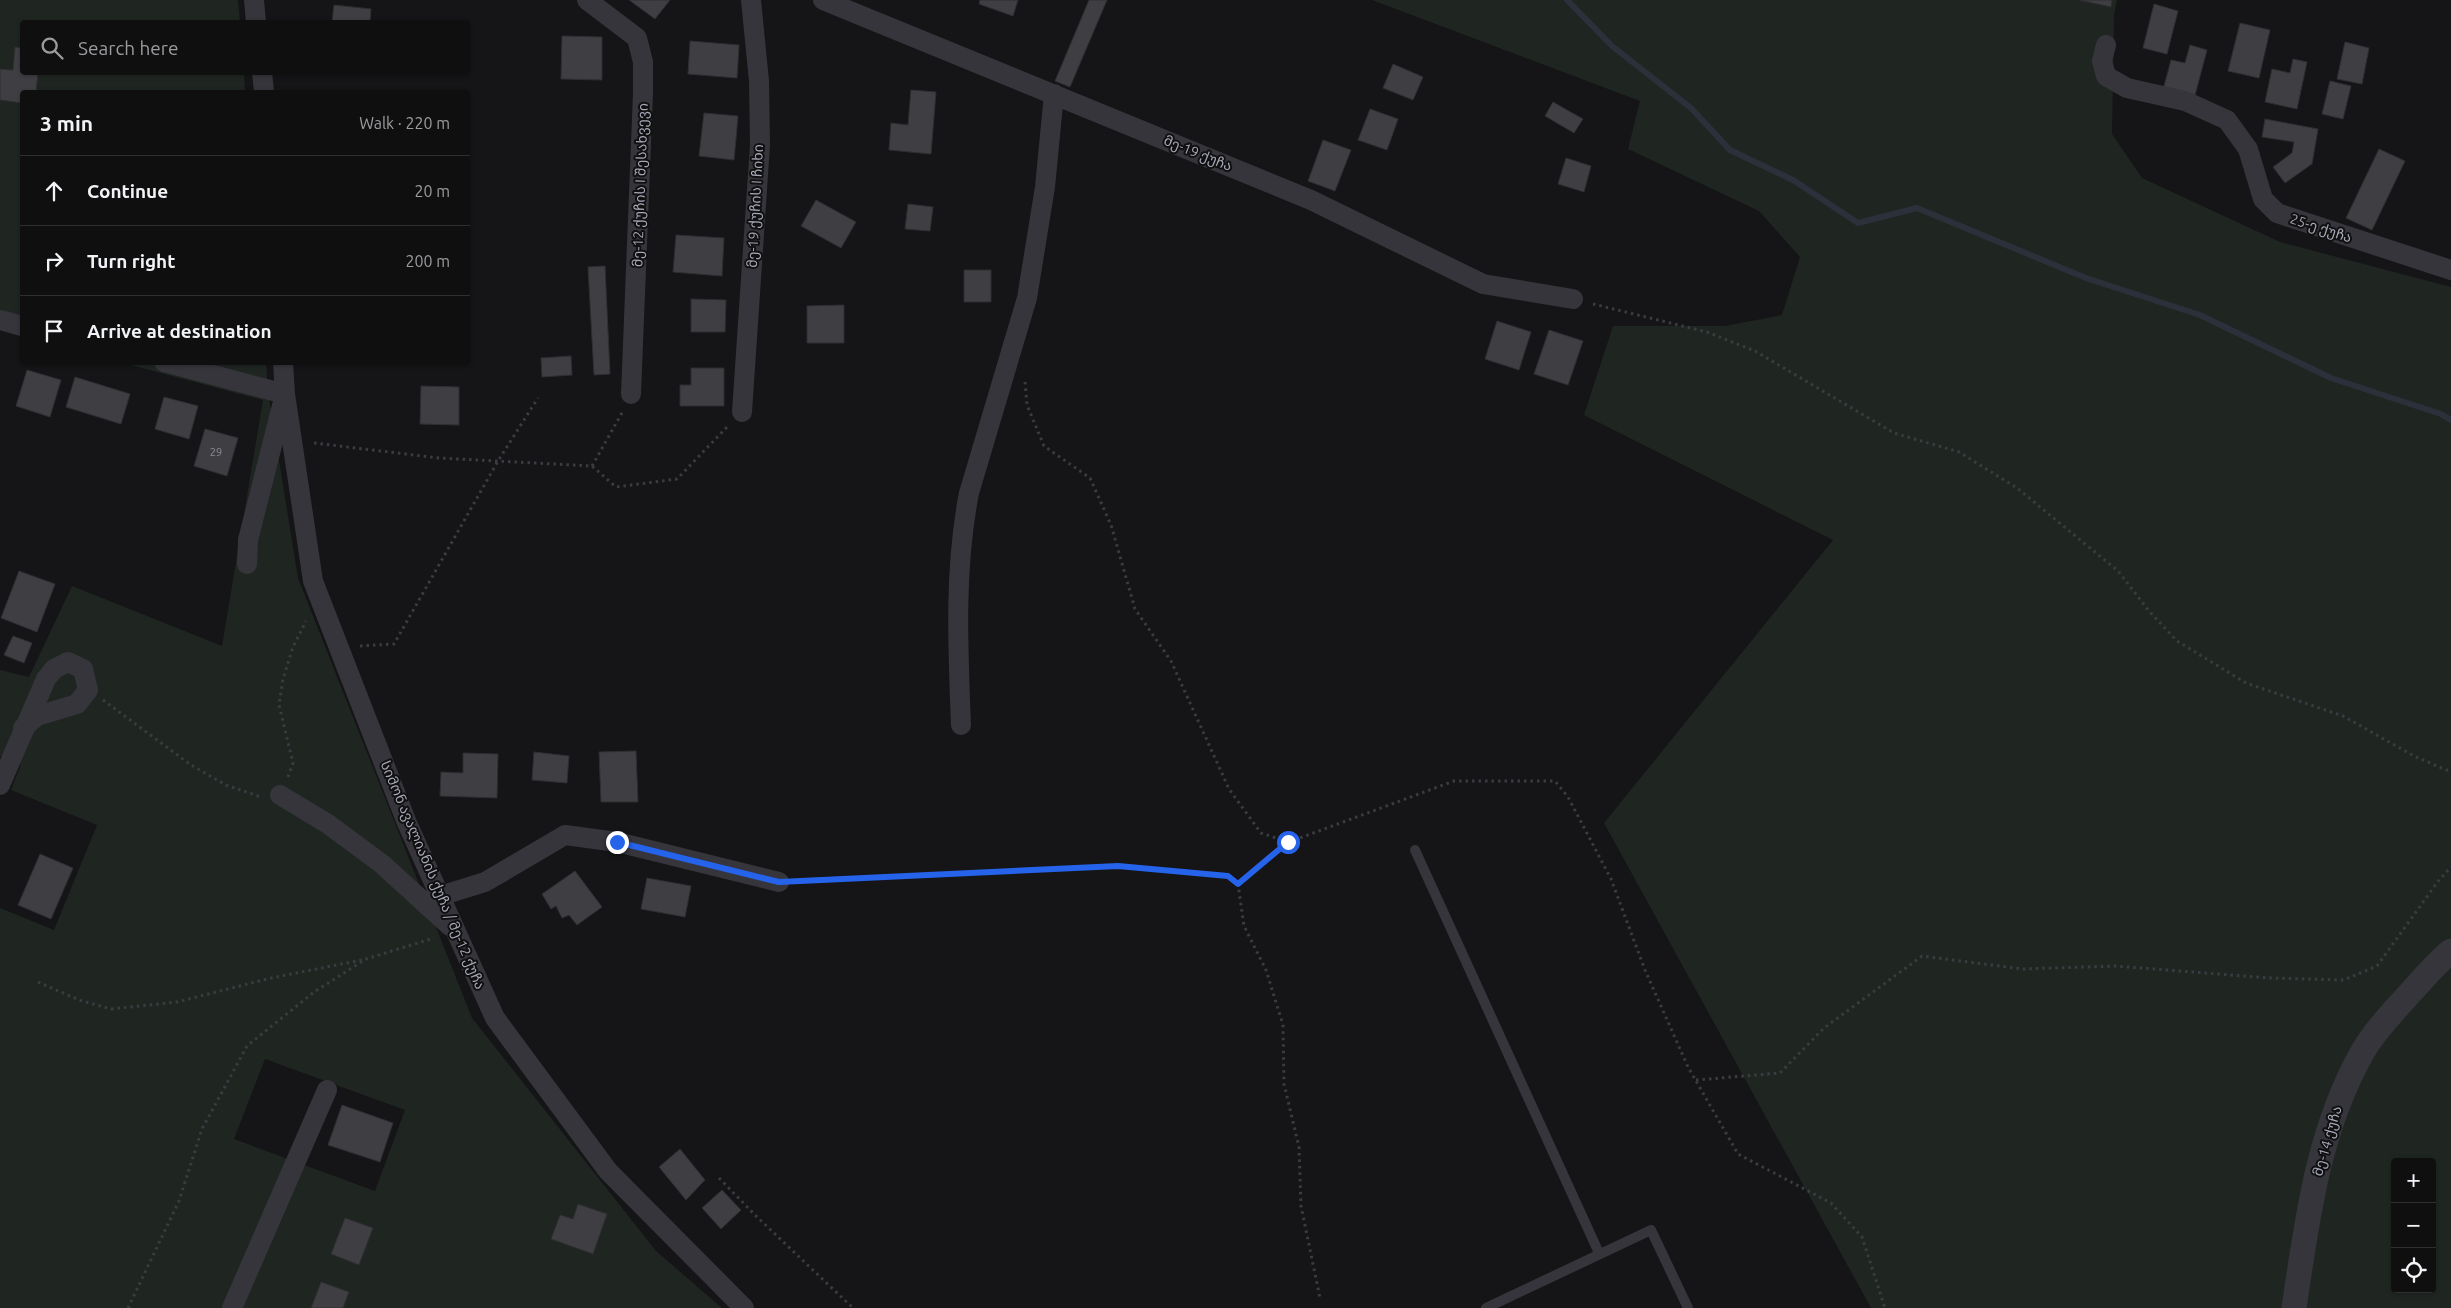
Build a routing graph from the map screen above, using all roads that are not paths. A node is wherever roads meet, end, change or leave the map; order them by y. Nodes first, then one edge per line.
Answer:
1 (254, 0) edge
2 (588, 0) edge
3 (751, 0) edge
4 (823, 0) edge
5 (256, 20) edge
6 (2106, 45) dead end
7 (262, 75) edge
8 (264, 90) edge
9 (1054, 94) junction
10 (2451, 270) edge
11 (1573, 299) road end
12 (0, 320) edge
13 (20, 325) edge
14 (175, 365) edge
15 (283, 365) edge
16 (285, 394) junction
17 (631, 394) road end
18 (742, 412) road end
19 (248, 564) dead end
20 (961, 726) dead end
21 (23, 728) junction
22 (0, 785) edge
23 (280, 795) road end
24 (1415, 850) dead end
25 (779, 882) road end
26 (440, 896) junction
27 (456, 932) junction
28 (2451, 951) edge
29 (327, 1090) dead end
30 (1599, 1253) junction
31 (232, 1308) edge
32 (744, 1308) edge
33 (1486, 1308) edge
34 (1688, 1308) edge
35 (2294, 1308) edge

1 - 5 street
2 - 17 street, მე-12 ქუჩის I შესახვევი
3 - 18 street, მე-19 ქუჩის I ჩიხი
4 - 9 street, მე-19 ქუჩა
6 - 10 street, 25-ე ქუჩა
7 - 8 street
9 - 11 street, მე-19 ქუჩა
9 - 20 street
12 - 13 street
14 - 16 street
15 - 16 street, სიმონ ავალიანის ქუჩა / მე-12 ქუჩა
16 - 19 street
16 - 26 street, სიმონ ავალიანის ქუჩა / მე-12 ქუჩა
21 - 21 street
21 - 22 street
23 - 27 street
24 - 30 lane
25 - 26 street
26 - 27 street, სიმონ ავალიანის ქუჩა / მე-12 ქუჩა
27 - 32 street, სიმონ ავალიანის ქუჩა / მე-12 ქუჩა
28 - 35 street, მე-14 ქუჩა
29 - 31 street
30 - 33 lane
30 - 34 lane

